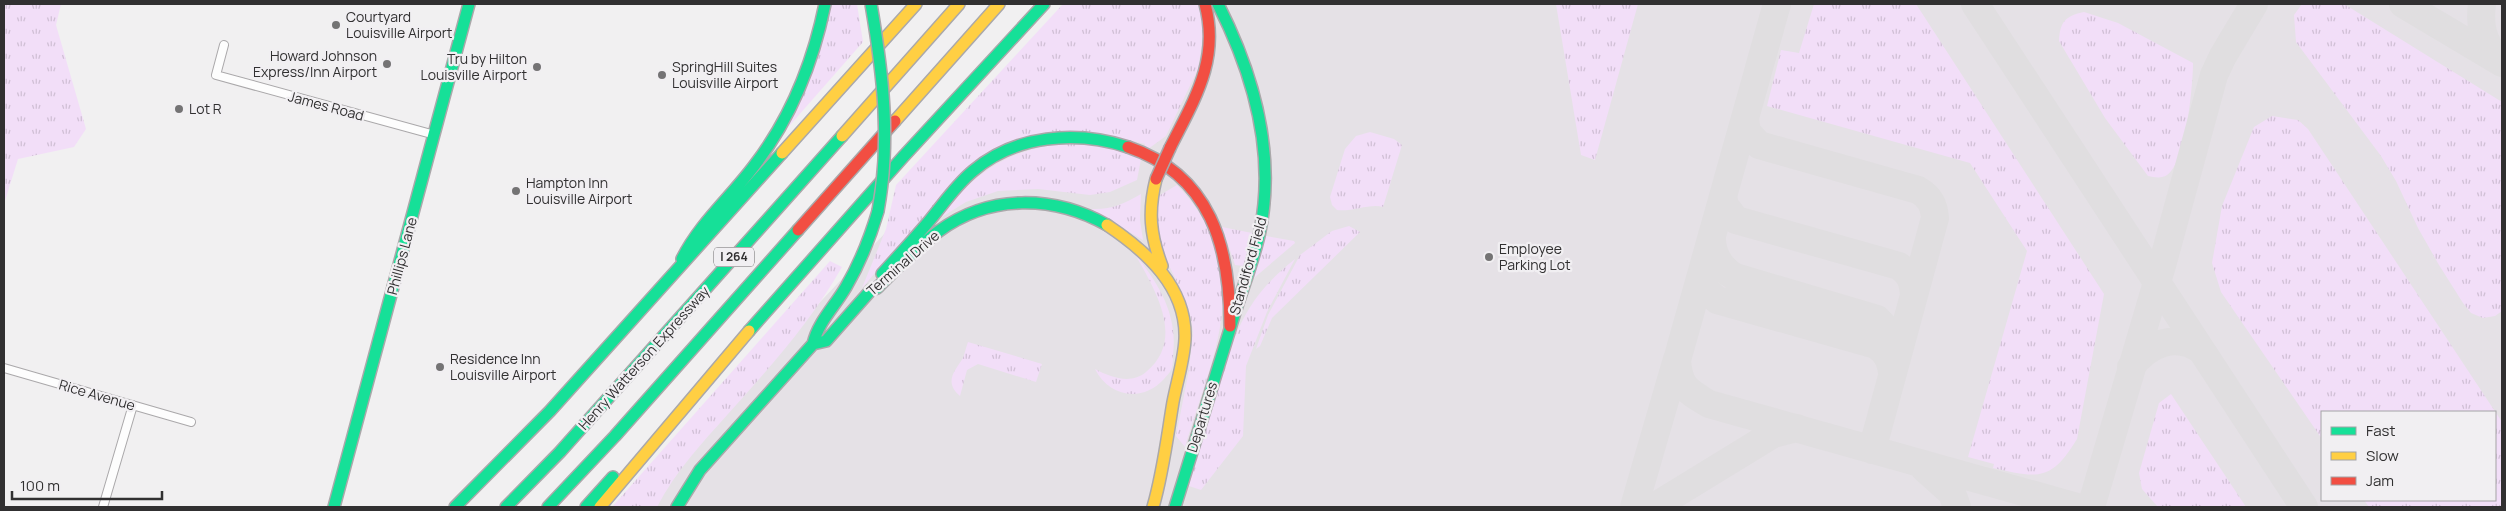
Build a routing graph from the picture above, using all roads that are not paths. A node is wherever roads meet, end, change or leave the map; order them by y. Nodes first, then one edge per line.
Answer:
1 (470, 4) edge
2 (825, 4) edge
3 (871, 4) edge
4 (916, 4) edge
5 (959, 4) edge
6 (999, 4) edge
7 (1205, 4) edge
8 (1218, 4) edge
9 (1043, 6) edge
10 (224, 45) dead end
11 (435, 135) junction
12 (681, 263) junction
13 (1168, 281) junction
14 (871, 290) junction
15 (1230, 326) junction
16 (813, 344) junction
17 (4, 368) edge
18 (702, 385) junction
19 (133, 405) junction
20 (191, 422) dead end
21 (103, 507) edge
22 (334, 507) edge
23 (455, 507) edge
24 (506, 507) edge
25 (548, 507) edge
26 (586, 507) edge
27 (600, 507) edge
28 (677, 507) edge
29 (1154, 507) edge
30 (1175, 507) edge

1 - 11 main road, Phillips Lane
2 - 12 main road
3 - 16 main road, Terminal Drive, bridge
4 - 12 main road
5 - 24 main road, Henry Watterson Expressway / I 264
6 - 25 main road, Henry Watterson Expressway / I 264
7 - 13 main road, bridge
8 - 15 main road, Standiford Field
9 - 18 main road
10 - 11 street, James Road
11 - 22 main road, Phillips Lane
12 - 23 main road
13 - 14 main road, Terminal Drive
13 - 29 main road, Terminal Drive
14 - 15 main road
14 - 16 main road, Terminal Drive
15 - 30 main road, Departures
16 - 28 main road, Terminal Drive
17 - 19 street, Rice Avenue
18 - 26 main road
18 - 27 main road
19 - 20 street, Rice Avenue
19 - 21 street

